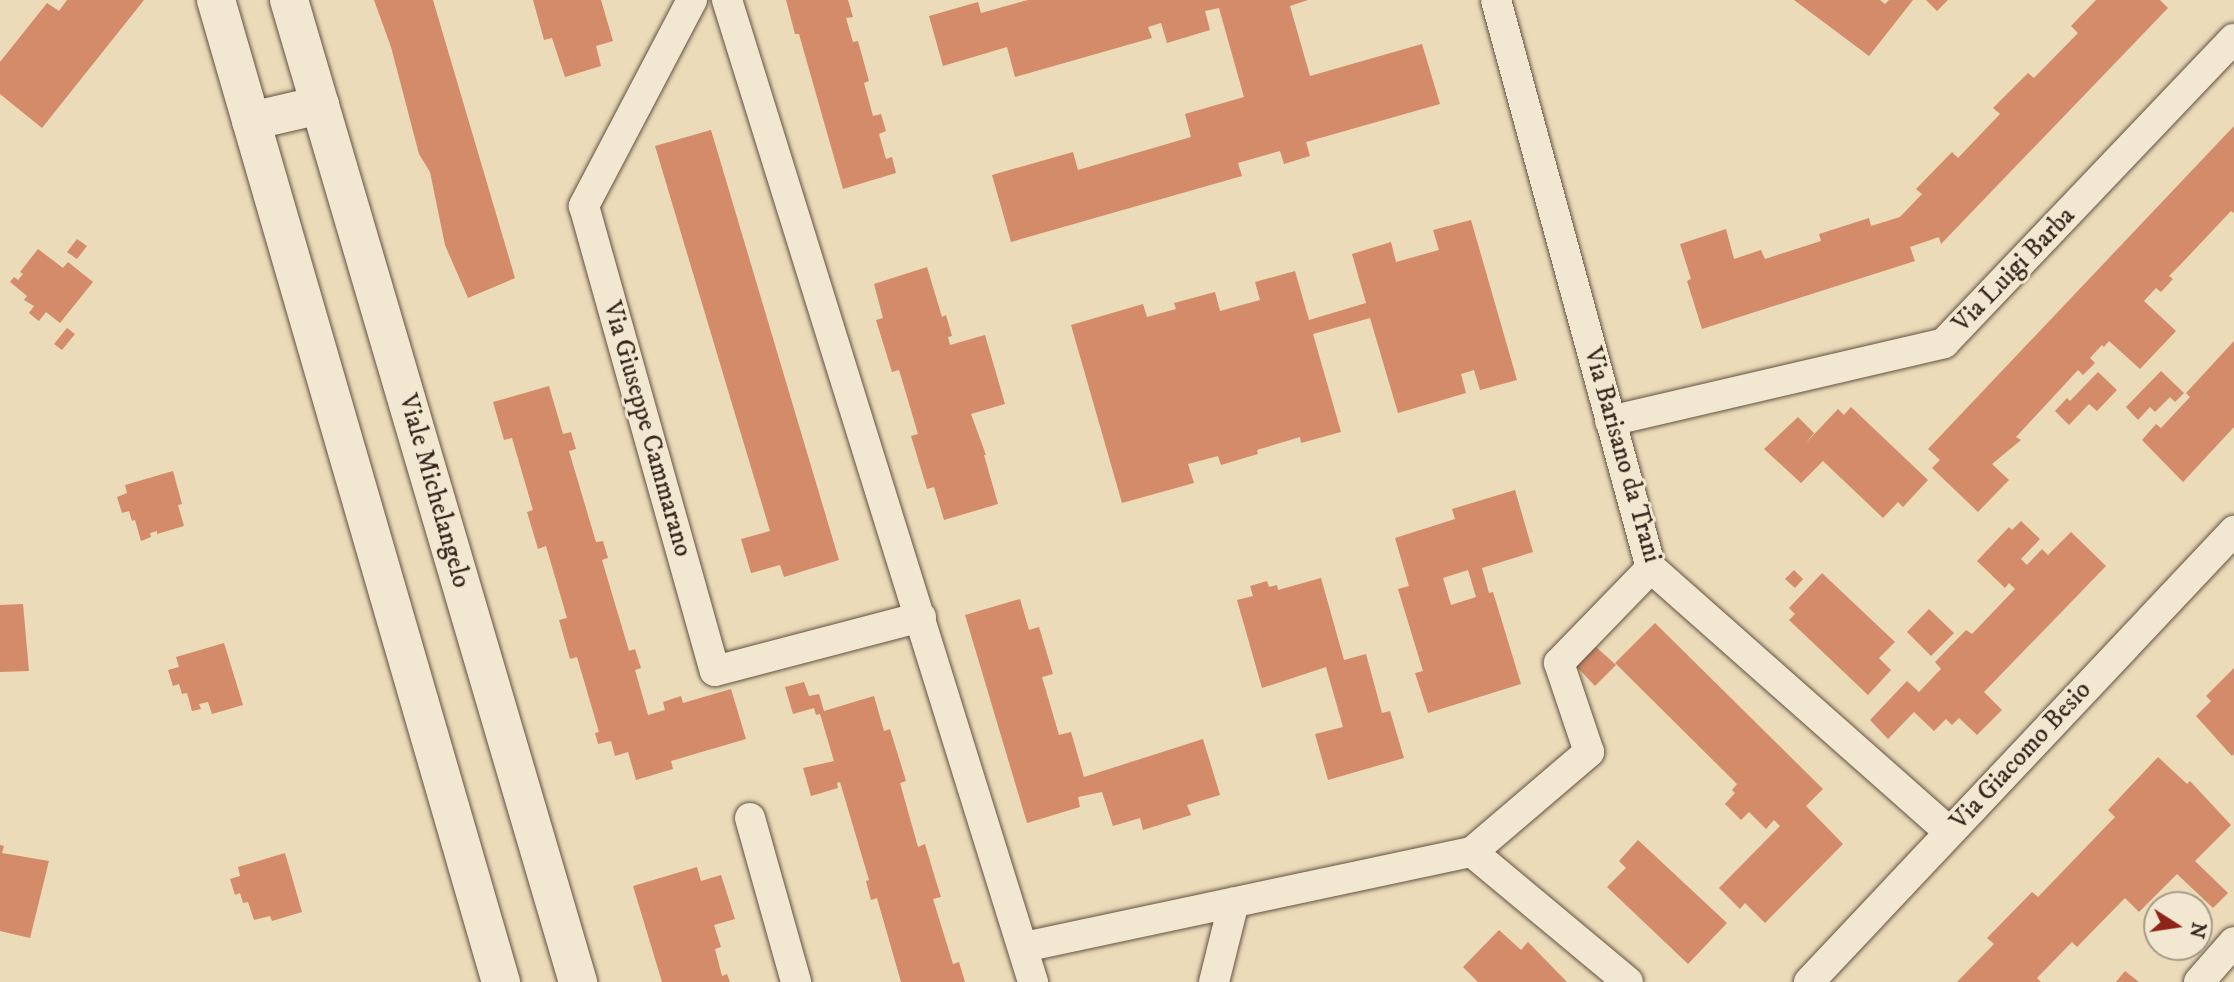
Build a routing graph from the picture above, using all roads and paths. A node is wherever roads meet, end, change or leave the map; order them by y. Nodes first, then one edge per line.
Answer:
1 (216, 0) edge
2 (289, 0) edge
3 (692, 0) edge
4 (727, 0) edge
5 (1496, 0) edge
6 (2234, 39) edge
7 (320, 105) junction
8 (251, 121) junction
9 (1610, 421) junction
10 (2234, 531) edge
11 (1651, 568) junction
12 (921, 617) junction
13 (750, 818) dead end
14 (1949, 832) junction
15 (1472, 852) junction
16 (1234, 902) junction
17 (2234, 942) edge
18 (1024, 947) junction
19 (501, 982) edge
20 (578, 982) edge
21 (796, 982) edge
22 (1033, 982) edge
23 (1214, 982) edge
24 (1628, 982) edge
25 (1809, 982) edge
26 (2199, 982) edge

1 - 8 street
2 - 7 street, Viale Michelangelo
3 - 12 street, Via Giuseppe Cammarano
4 - 12 street
5 - 9 street, Via Barisano da Trani
6 - 9 street, Via Luigi Barba
7 - 8 street
7 - 20 street, Viale Michelangelo
8 - 19 street
9 - 11 street, Via Barisano da Trani
10 - 14 street, Via Giacomo Besio
11 - 14 street, Via Barisano da Trani
11 - 15 street
12 - 18 street
13 - 21 street
14 - 25 street, Via Giacomo Besio
15 - 16 street
15 - 24 street
16 - 18 street
16 - 23 street
17 - 26 street
18 - 22 street

